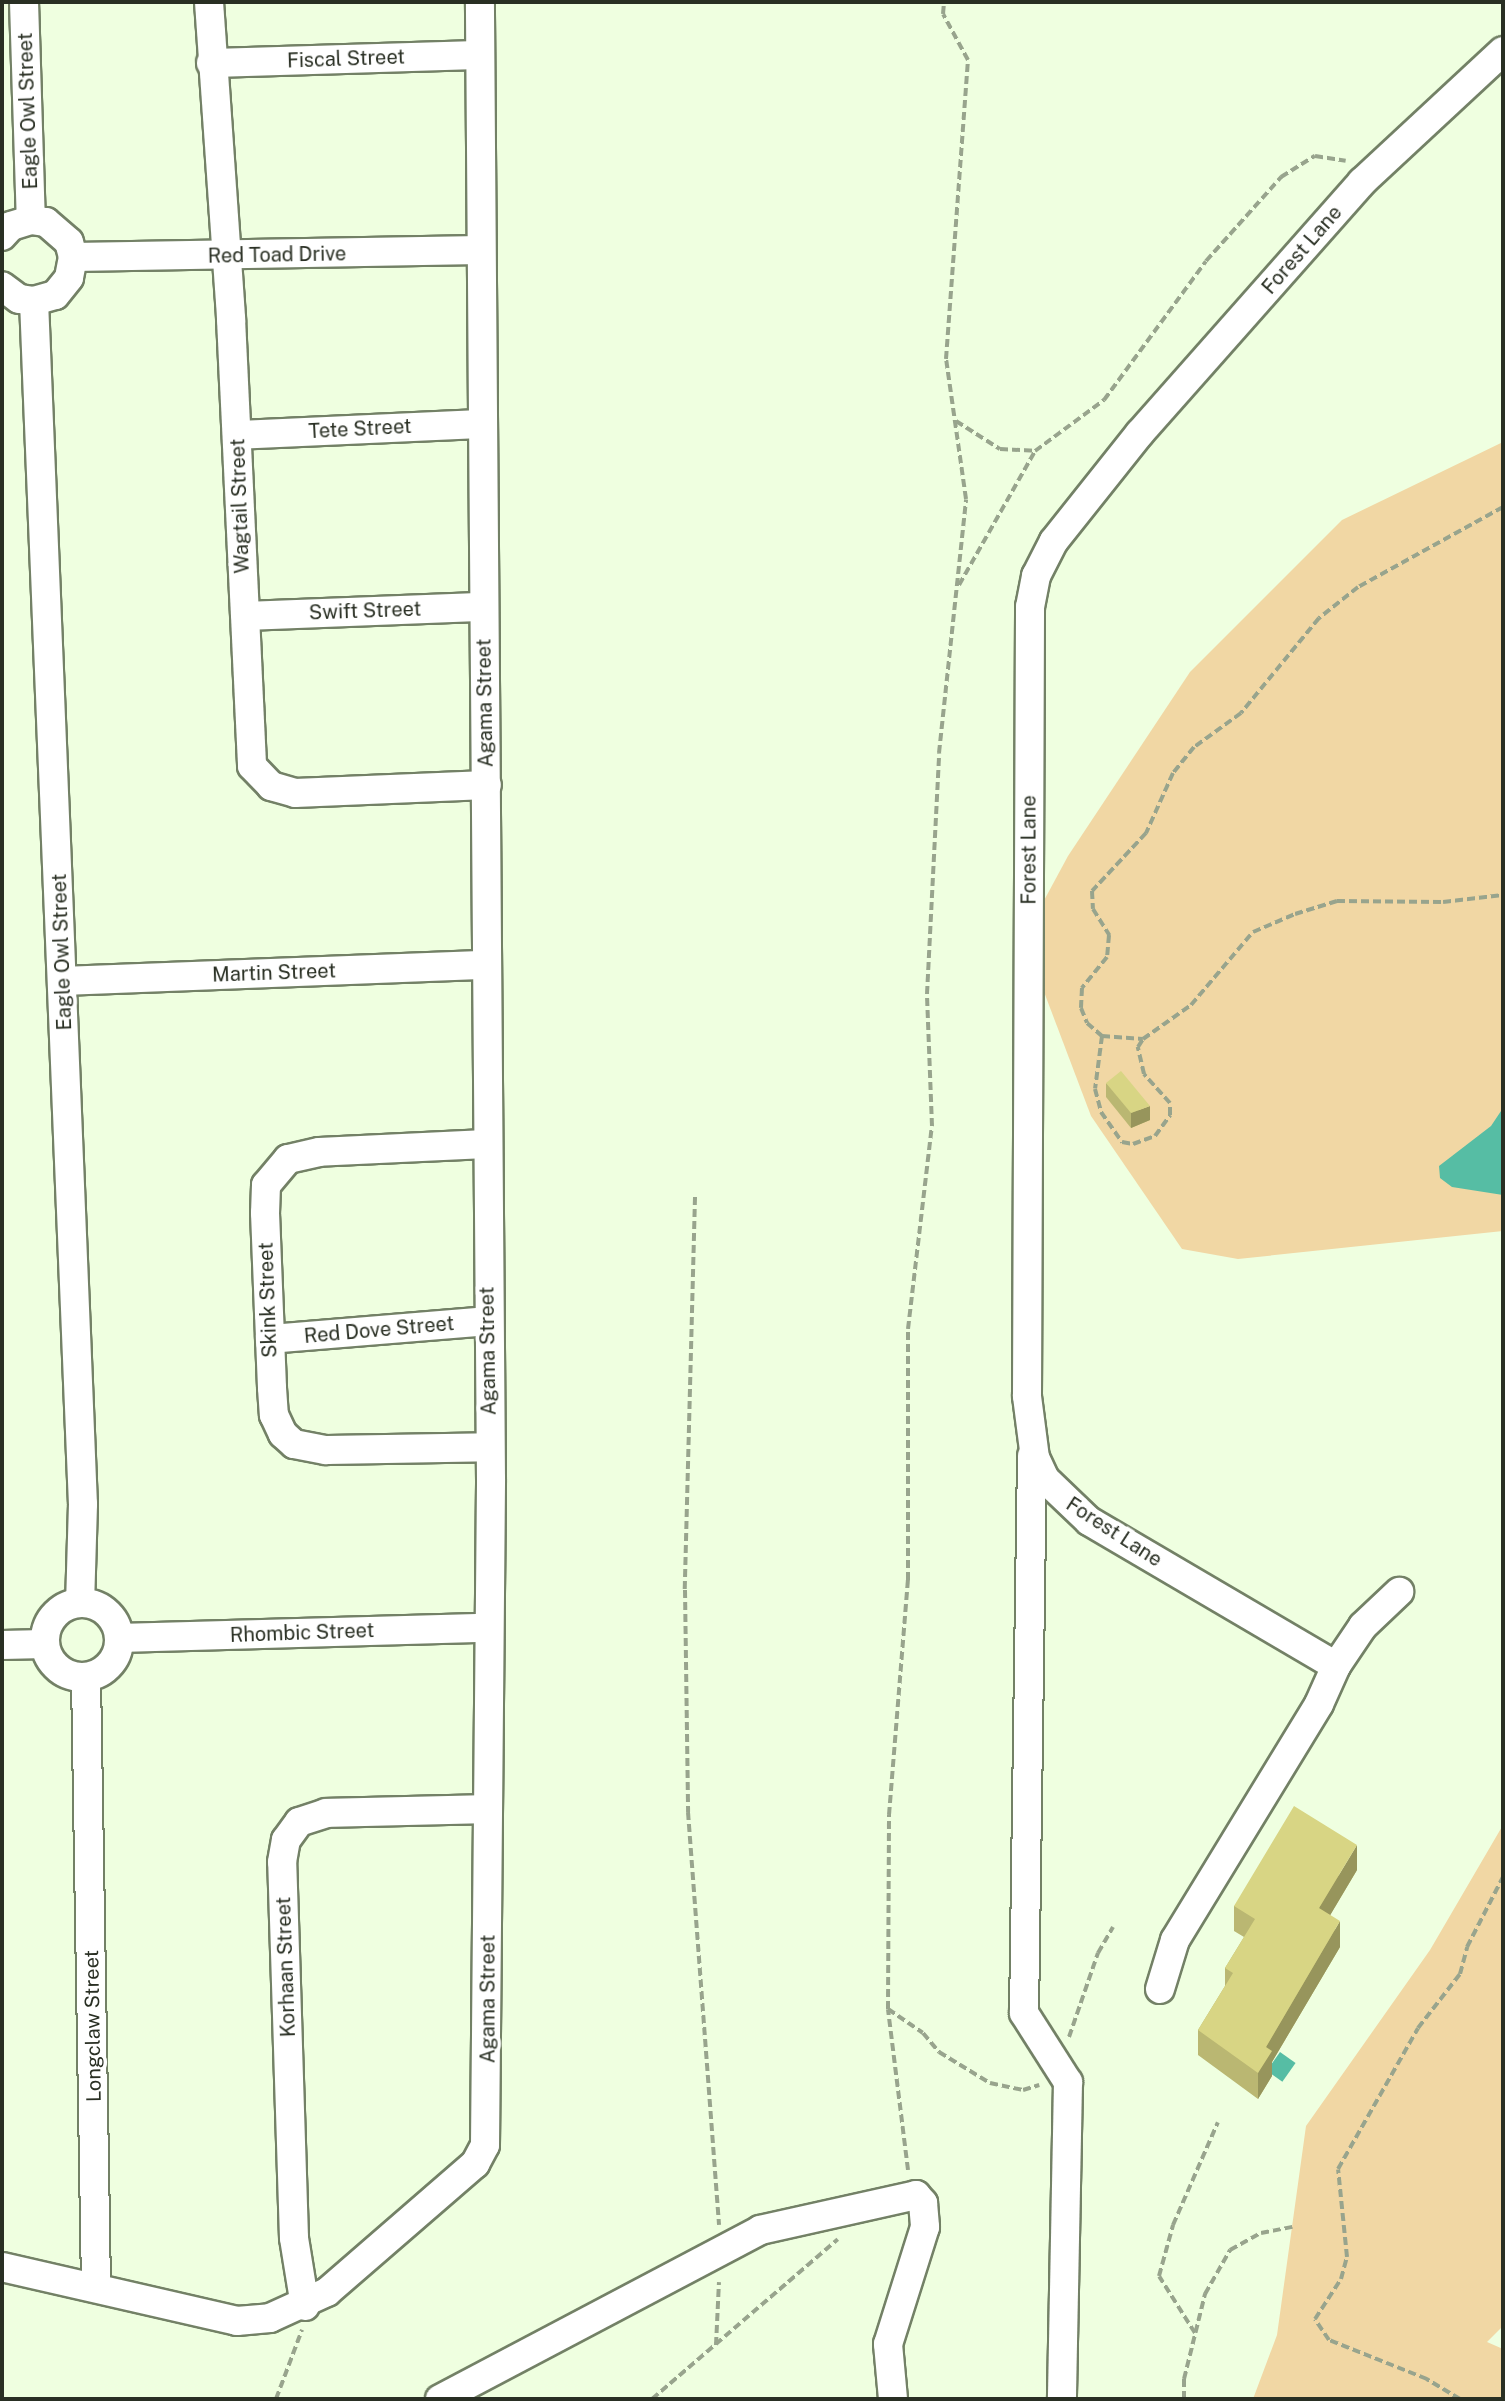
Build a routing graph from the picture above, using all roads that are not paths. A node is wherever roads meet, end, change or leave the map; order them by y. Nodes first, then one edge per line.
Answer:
1 (24, 2) edge
2 (209, 2) edge
3 (480, 2) edge
4 (1503, 51) edge
5 (480, 55) junction
6 (211, 63) junction
7 (31, 220) junction
8 (2, 236) edge
9 (481, 250) junction
10 (73, 257) junction
11 (225, 257) junction
12 (2, 286) edge
13 (34, 301) junction
14 (483, 424) junction
15 (237, 435) junction
16 (484, 607) junction
17 (246, 616) junction
18 (487, 785) junction
19 (486, 965) junction
20 (63, 981) junction
21 (486, 1144) junction
22 (487, 1321) junction
23 (270, 1339) junction
24 (1032, 1439) junction
25 (490, 1447) junction
26 (1399, 1592) dead end
27 (80, 1603) junction
28 (486, 1628) junction
29 (119, 1638) junction
30 (45, 1644) junction
31 (2, 1645) edge
32 (1336, 1666) junction
33 (86, 1677) junction
34 (487, 1809) junction
35 (1160, 1989) dead end
36 (2, 2267) edge
37 (96, 2286) junction
38 (305, 2306) junction
39 (440, 2399) edge
40 (893, 2399) edge
41 (1062, 2399) edge

1 - 7 street, Eagle Owl Street
2 - 6 street, Wagtail Street
3 - 5 street, Agama Street
4 - 24 street, Forest Lane
5 - 6 street, Fiscal Street
5 - 9 street, Agama Street
6 - 11 street, Wagtail Street
7 - 8 street
7 - 10 street
9 - 11 street, Red Toad Drive
9 - 14 street, Agama Street
10 - 11 street, Red Toad Drive
10 - 13 street
11 - 15 street, Wagtail Street
12 - 13 street
13 - 20 street, Eagle Owl Street
14 - 15 street, Tete Street
14 - 16 street, Agama Street
15 - 17 street, Wagtail Street
16 - 17 street, Swift Street
16 - 18 street, Agama Street
17 - 18 street, Wagtail Street
18 - 19 street, Agama Street
19 - 20 street, Martin Street
19 - 21 street, Agama Street
20 - 27 street, Eagle Owl Street
21 - 22 street, Agama Street
21 - 23 street, Skink Street
22 - 23 street, Red Dove Street
22 - 25 street, Agama Street
23 - 25 street, Skink Street
24 - 32 street, Forest Lane
24 - 41 street
25 - 28 street, Agama Street
26 - 32 street
27 - 29 street
27 - 30 street
28 - 29 street, Rhombic Street
28 - 34 street, Agama Street
29 - 33 street
30 - 31 street
30 - 33 street
32 - 35 street
33 - 37 street, Longclaw Street
34 - 38 street, Agama Street
34 - 38 street, Korhaan Street
36 - 37 street, Agama Street
37 - 38 street, Agama Street
39 - 40 street

